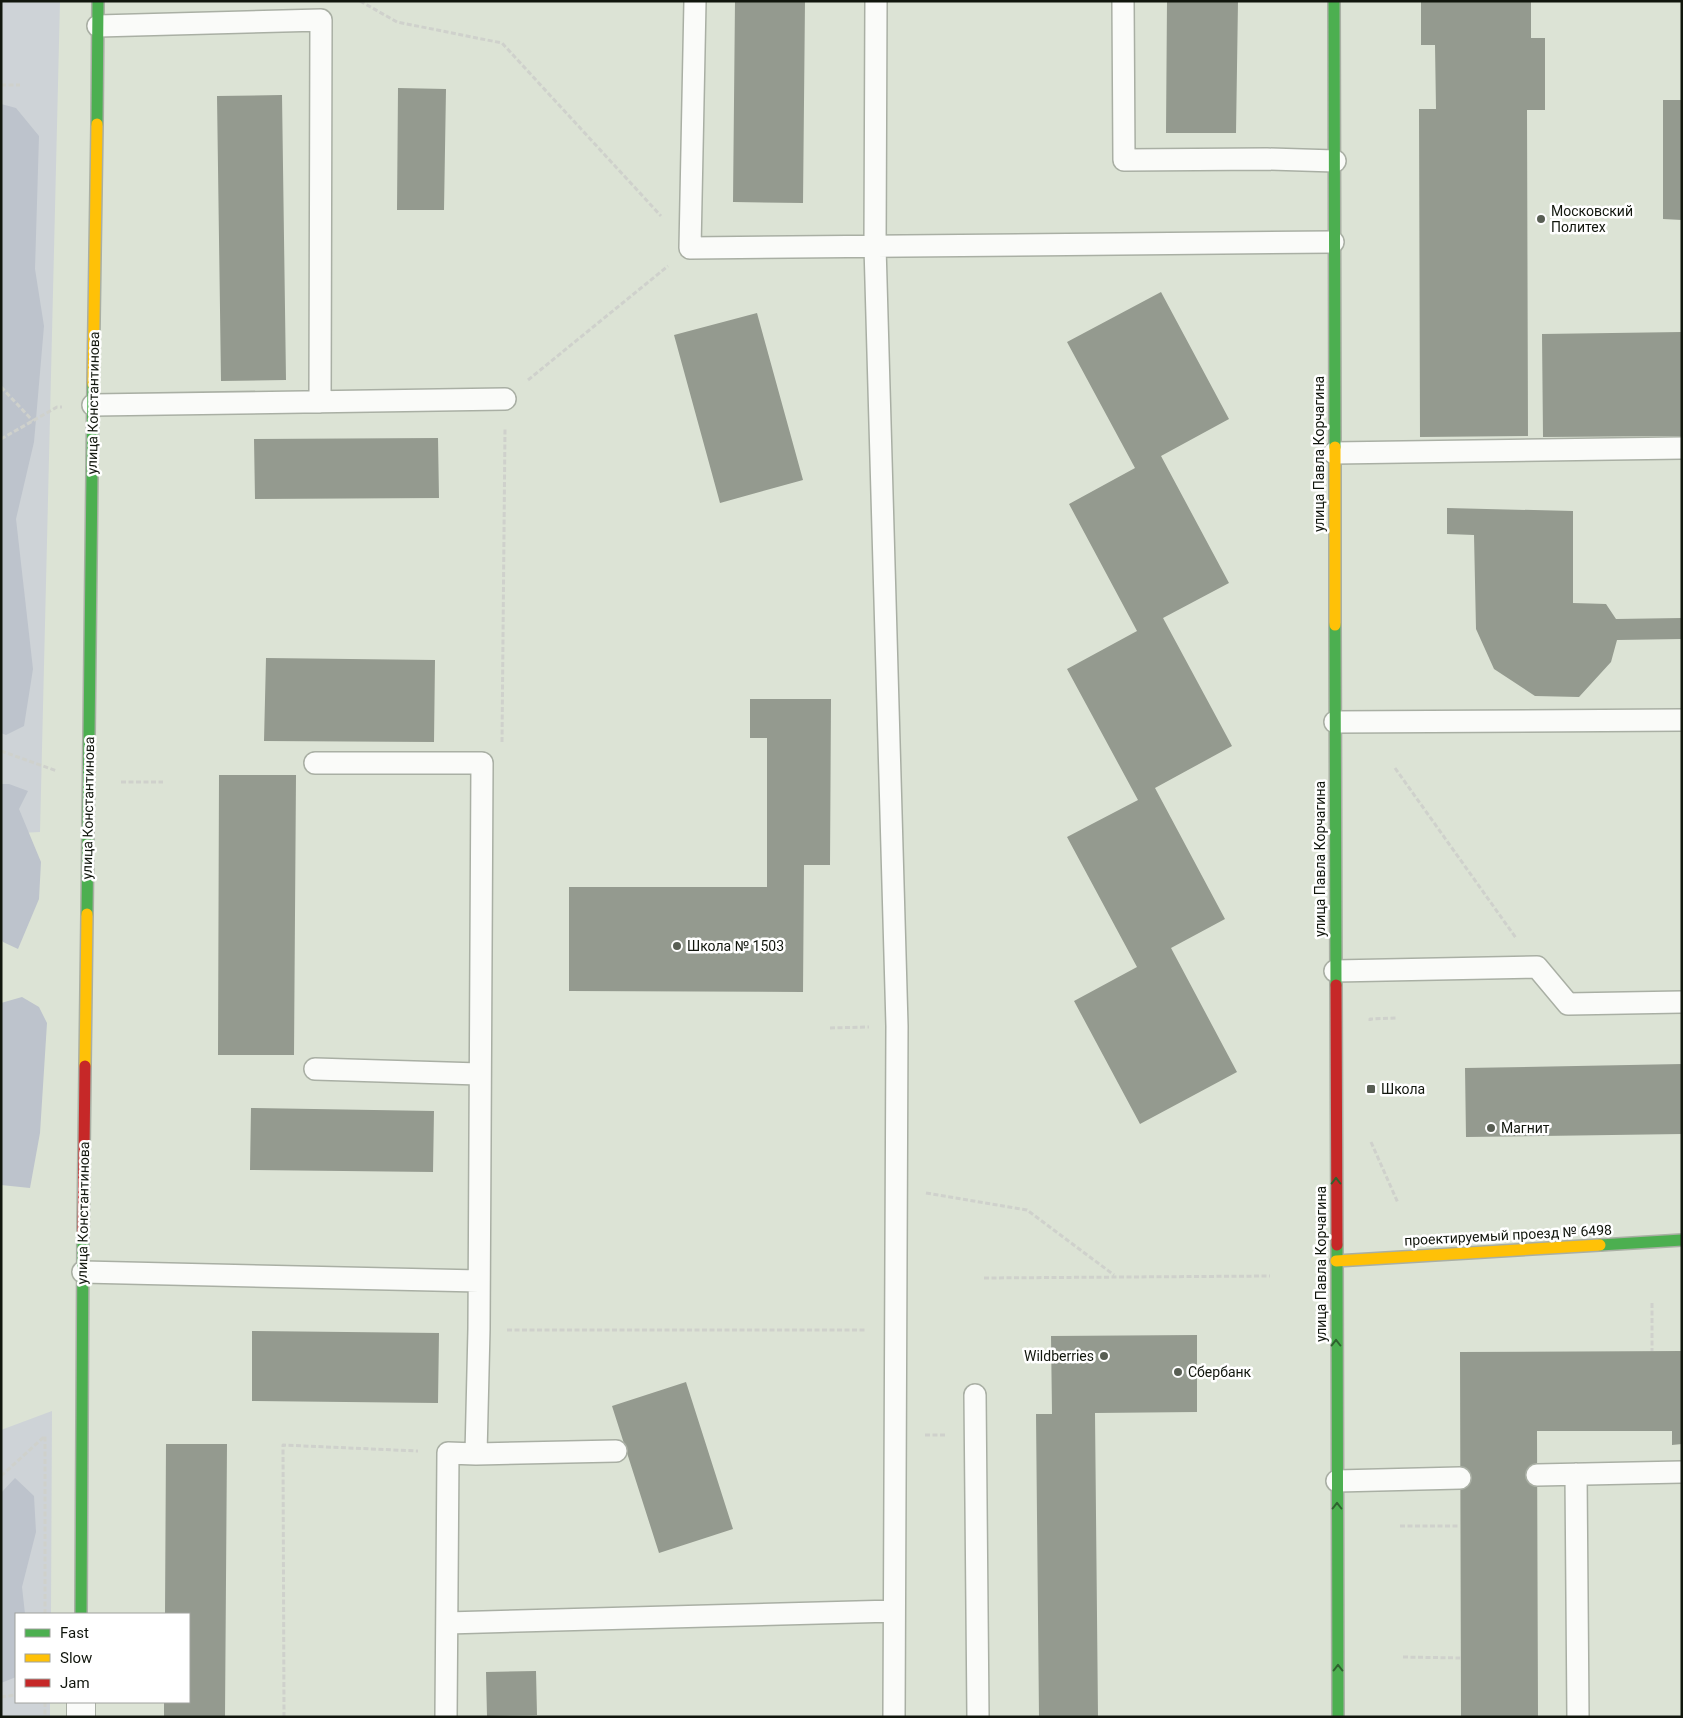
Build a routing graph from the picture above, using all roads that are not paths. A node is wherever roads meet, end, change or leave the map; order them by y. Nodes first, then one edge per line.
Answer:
1 (98, 1) edge
2 (694, 1) edge
3 (876, 1) edge
4 (1124, 1) edge
5 (1334, 1) edge
6 (98, 26) junction
7 (1335, 161) junction
8 (1333, 242) junction
9 (875, 246) junction
10 (505, 399) road end
11 (320, 402) junction
12 (93, 405) junction
13 (1682, 448) edge
14 (1334, 453) junction
15 (1682, 720) edge
16 (1335, 722) junction
17 (315, 763) dead end
18 (1336, 971) junction
19 (1682, 1002) edge
20 (315, 1069) dead end
21 (479, 1074) junction
22 (1682, 1240) edge
23 (1336, 1261) junction
24 (82, 1272) junction
25 (479, 1281) junction
26 (975, 1395) dead end
27 (616, 1451) dead end
28 (476, 1454) junction
29 (1682, 1472) edge
30 (1576, 1474) junction
31 (1537, 1475) dead end
32 (1460, 1478) dead end
33 (1337, 1481) junction
34 (894, 1611) junction
35 (81, 1613) edge
36 (446, 1623) junction
37 (81, 1703) edge
38 (81, 1717) edge
39 (446, 1717) edge
40 (894, 1717) edge
41 (978, 1717) edge
42 (1338, 1717) edge
43 (1578, 1717) edge

1 - 6 street, улица Константинова
2 - 9 lane
3 - 9 lane
4 - 7 lane
5 - 7 street, улица Павла Корчагина
6 - 11 lane
6 - 12 street, улица Константинова
7 - 8 street, улица Павла Корчагина
8 - 9 lane
8 - 14 street, улица Павла Корчагина
9 - 34 lane
10 - 11 lane
11 - 12 lane
12 - 24 street, улица Константинова
13 - 14 lane
14 - 16 street, улица Павла Корчагина
15 - 16 lane
16 - 18 street, улица Павла Корчагина
17 - 21 lane
18 - 19 lane
23 -> 18 street, улица Павла Корчагина
20 - 21 lane
21 - 25 lane
22 - 23 street, проектируемый проезд № 6498
33 -> 23 street, улица Павла Корчагина
24 - 25 lane
24 - 35 street, улица Константинова
25 - 28 lane
26 - 41 lane
27 - 28 lane
28 - 36 lane
29 - 30 lane
30 - 31 lane
30 - 43 lane
32 - 33 lane
42 -> 33 street, улица Павла Корчагина
34 - 36 lane
34 - 40 lane
36 - 39 lane
37 - 38 street

